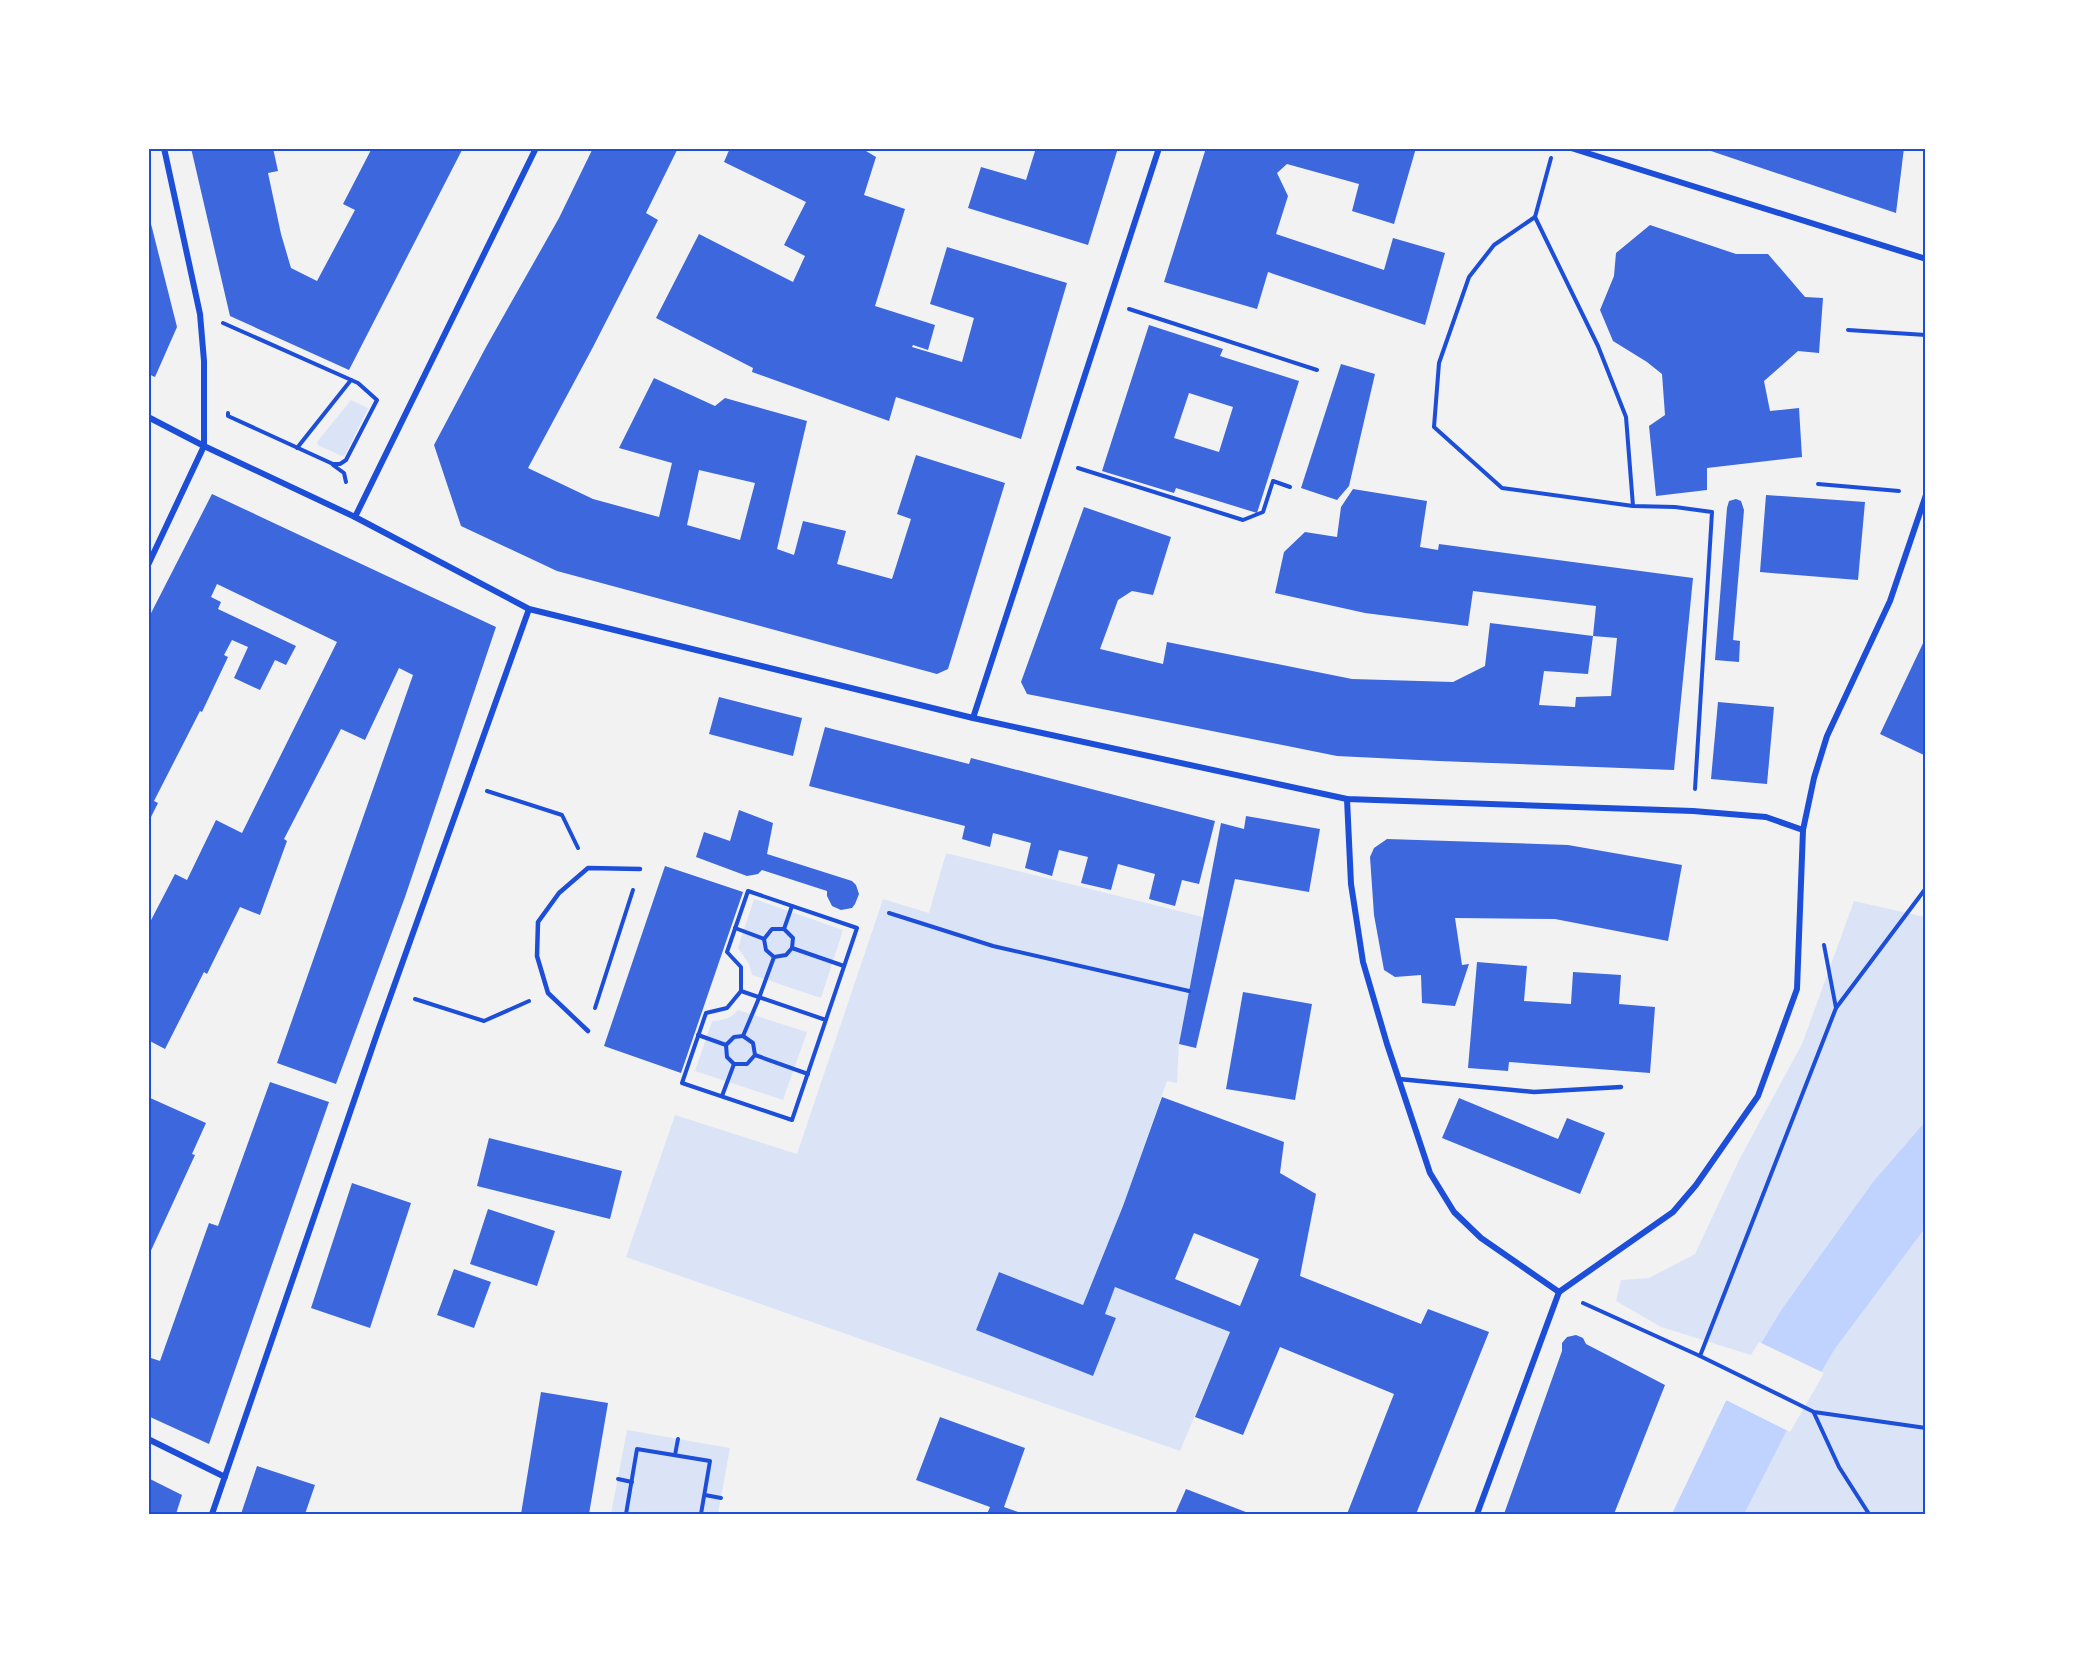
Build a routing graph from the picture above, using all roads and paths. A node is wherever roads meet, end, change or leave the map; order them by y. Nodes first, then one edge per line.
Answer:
1 (164, 148) edge
2 (536, 148) edge
3 (1159, 148) edge
4 (1554, 148) edge
5 (1571, 148) edge
6 (1535, 217) junction
7 (1926, 259) edge
8 (1108, 302) junction
9 (219, 321) dead end
10 (225, 323) junction
11 (1848, 330) dead end
12 (226, 335) dead end
13 (1926, 335) edge
14 (1317, 370) dead end
15 (351, 380) junction
16 (228, 404) dead end
17 (148, 417) edge
18 (204, 446) junction
19 (297, 448) junction
20 (1057, 461) junction
21 (1818, 484) dead end
22 (1290, 487) dead end
23 (1899, 491) dead end
24 (1926, 495) edge
25 (1633, 506) junction
26 (356, 517) junction
27 (148, 565) edge
28 (529, 609) junction
29 (973, 718) junction
30 (486, 791) dead end
31 (1347, 799) junction
32 (1694, 811) junction
33 (1803, 830) junction
34 (588, 868) junction
35 (640, 869) joint
36 (1925, 888) edge
37 (792, 906) junction
38 (889, 913) dead end
39 (735, 928) junction
40 (784, 929) junction
41 (764, 939) junction
42 (792, 948) junction
43 (774, 957) junction
44 (844, 966) junction
45 (741, 991) junction
46 (1189, 991) dead end
47 (548, 993) junction
48 (759, 998) junction
49 (414, 999) dead end
50 (1836, 1008) dead end
51 (826, 1020) junction
52 (588, 1031) joint
53 (698, 1035) junction
54 (743, 1036) junction
55 (726, 1045) junction
56 (755, 1055) junction
57 (734, 1064) junction
58 (808, 1074) junction
59 (1399, 1079) junction
60 (1621, 1088) dead end
61 (722, 1096) junction
62 (1558, 1292) junction
63 (1814, 1412) junction
64 (1926, 1428) edge
65 (148, 1439) edge
66 (678, 1439) dead end
67 (675, 1455) junction
68 (225, 1477) junction
69 (618, 1479) dead end
70 (632, 1482) junction
71 (705, 1495) junction
72 (721, 1498) dead end
73 (212, 1515) edge
74 (626, 1515) edge
75 (701, 1515) edge
76 (1477, 1515) edge
77 (1869, 1515) edge

1 - 18 street
2 - 26 street
3 - 8 street
4 - 6 path
5 - 7 street
6 - 25 path
6 - 25 path
8 - 14 path
8 - 20 street
9 - 10 path
10 - 12 path
10 - 15 path
11 - 13 path
15 - 19 path
15 - 19 path
16 - 19 path
17 - 18 street
18 - 26 street
18 - 27 street
20 - 22 path
20 - 29 street
21 - 23 path
24 - 33 street
25 - 32 path
26 - 28 street
28 - 29 street
28 - 68 street
29 - 31 street
30 - 34 path
31 - 32 street
31 - 59 street
32 - 33 street
33 - 62 street
34 - 35 lane
34 - 47 lane
35 - 52 path
36 - 50 path
37 - 39 path
37 - 40 path
37 - 44 path
38 - 46 path
39 - 41 path
39 - 45 path
40 - 41 path
40 - 42 path
41 - 43 path
42 - 43 path
42 - 44 path
43 - 48 path
44 - 51 path
45 - 48 path
45 - 53 path
47 - 49 path
47 - 52 lane
48 - 51 path
48 - 54 path
51 - 58 path
53 - 55 path
53 - 61 path
54 - 55 path
54 - 56 path
55 - 57 path
56 - 57 path
56 - 58 path
57 - 61 path
58 - 61 path
59 - 60 lane
59 - 62 street
62 - 63 path
62 - 76 street
63 - 64 path
63 - 77 path
65 - 68 street
66 - 67 path
67 - 70 path
67 - 71 path
68 - 73 street
69 - 70 path
70 - 74 path
71 - 72 path
71 - 75 path

